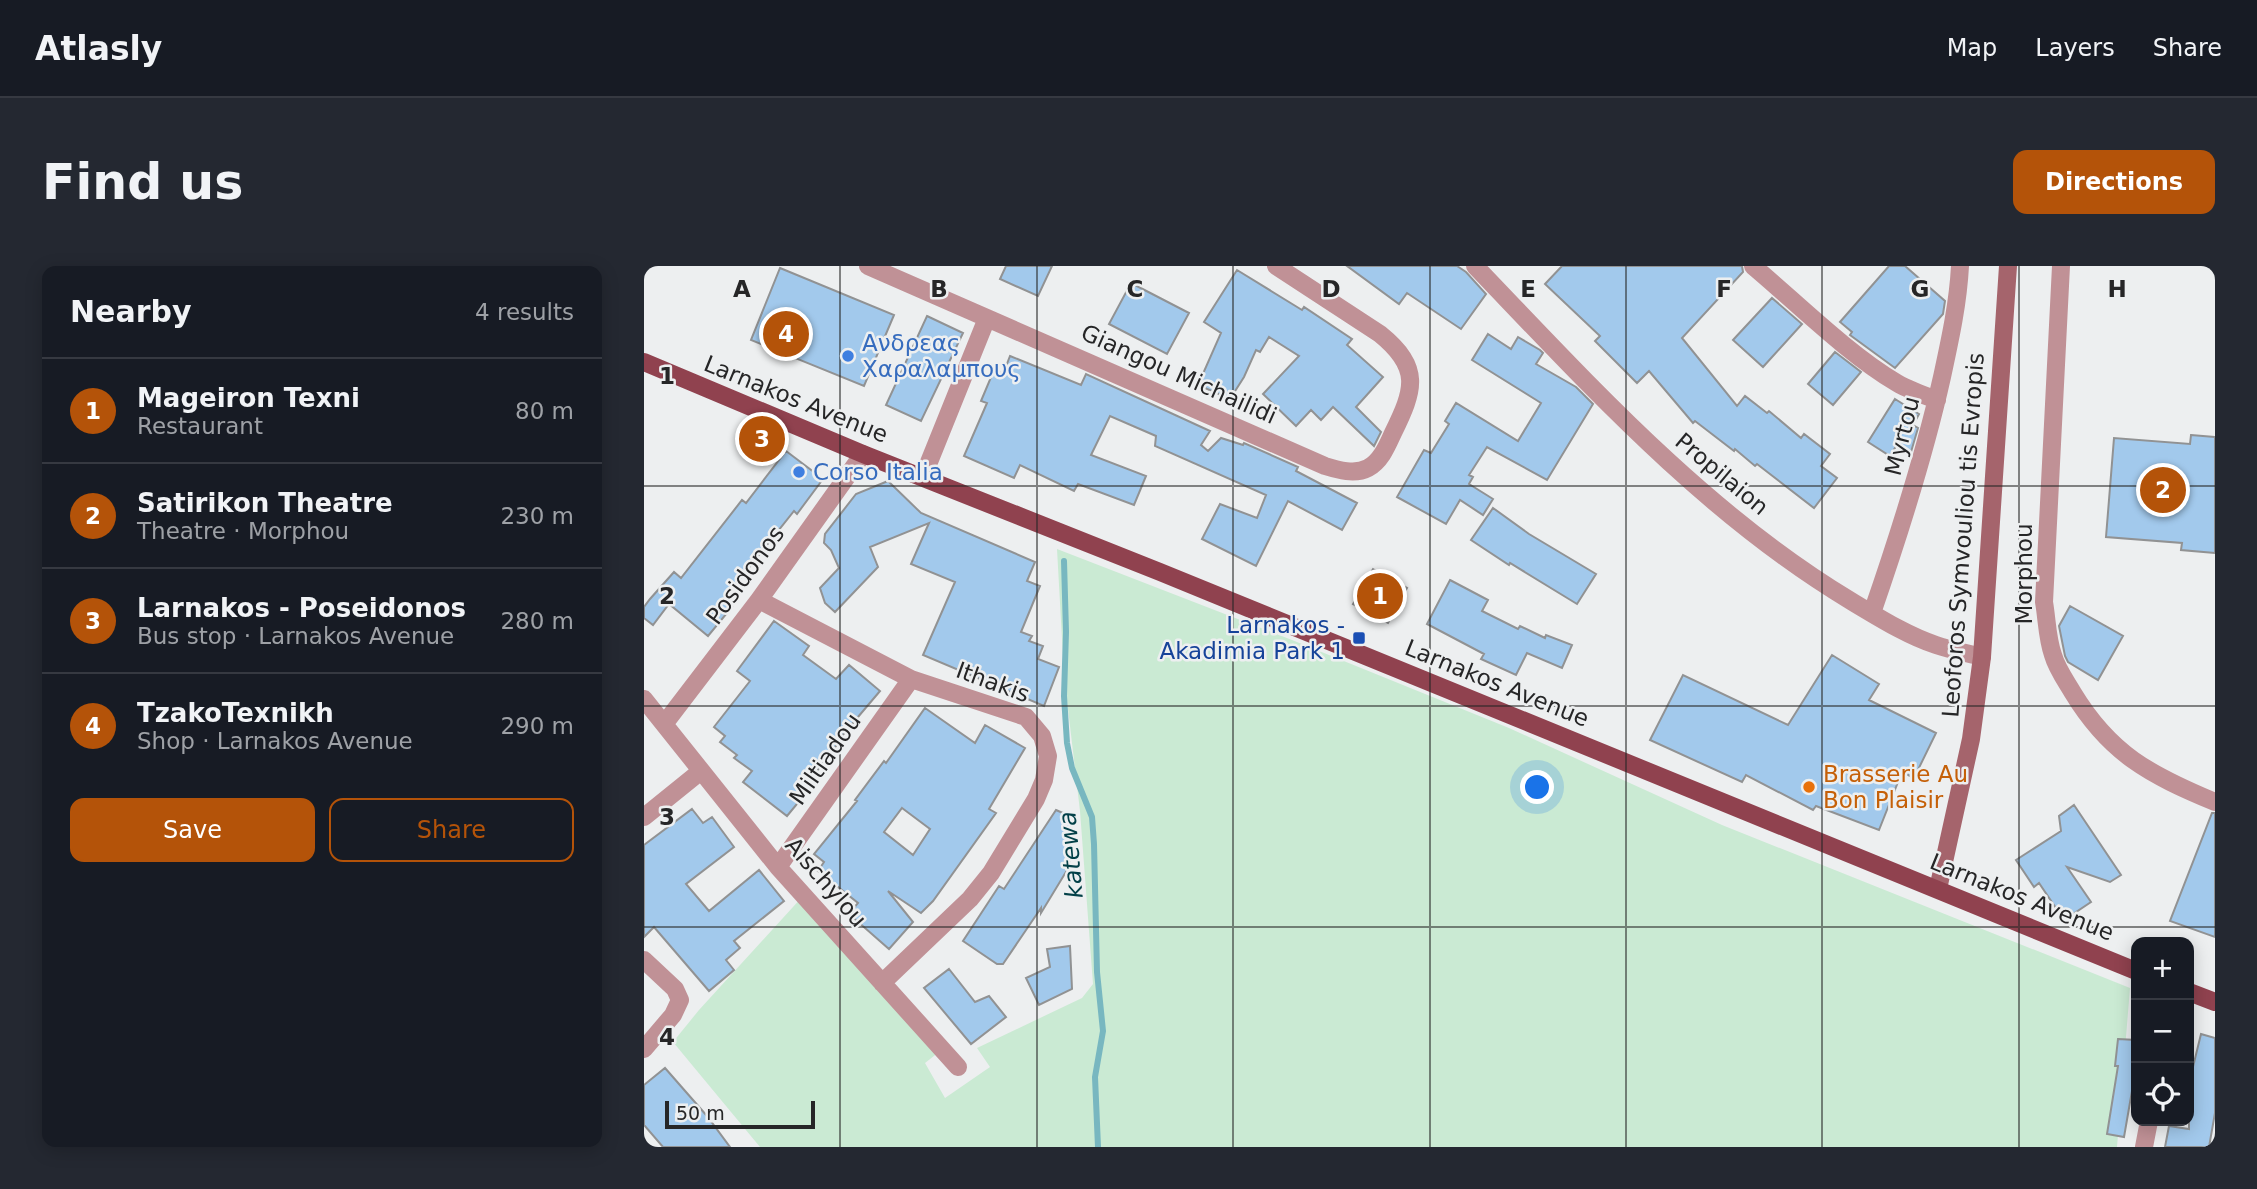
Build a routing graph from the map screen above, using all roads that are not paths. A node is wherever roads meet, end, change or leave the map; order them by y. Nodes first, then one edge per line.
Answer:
1 (1276, 266) edge
2 (1475, 266) edge
3 (1753, 266) edge
4 (1960, 266) edge
5 (2008, 266) edge
6 (2061, 266) edge
7 (873, 267) edge
8 (986, 318) junction
9 (644, 362) edge
10 (1937, 400) junction
11 (863, 454) junction
12 (923, 477) junction
13 (759, 600) junction
14 (1872, 613) junction
15 (1982, 657) junction
16 (911, 679) junction
17 (644, 699) edge
18 (665, 723) junction
19 (701, 771) junction
20 (2215, 802) edge
21 (644, 817) edge
22 (778, 867) junction
23 (1938, 889) junction
24 (644, 960) edge
25 (2131, 969) edge
26 (882, 983) junction
27 (2194, 994) edge
28 (2215, 1002) edge
29 (644, 1049) edge
30 (958, 1067) dead end
31 (2148, 1126) edge
32 (2144, 1147) edge

1 - 8 street, Giangou Michailidi
2 - 14 street, Propilaion
3 - 10 street
4 - 10 street, Myrtou
5 - 15 street, Leoforos Symvouliou tis Evropis
6 - 20 street, Morphou
7 - 8 street, Giangou Michailidi
8 - 12 street
9 - 11 main road, Larnakos Avenue
10 - 14 street, Myrtou
11 - 12 main road, Larnakos Avenue
11 - 13 street, Posidonos
12 - 23 main road, Larnakos Avenue
13 - 16 street, Ithakis
13 - 18 street, Posidonos
14 - 15 street, Propilaion
15 - 23 street, Leoforos Symvouliou tis Evropis
16 - 22 street, Miltiadou
16 - 26 street, Ithakis
17 - 18 street, Aischylou
18 - 19 street, Aischylou
19 - 21 street
19 - 22 street, Aischylou
22 - 26 street, Aischylou
23 - 25 main road, Larnakos Avenue
24 - 29 street
26 - 30 street, Aischylou
27 - 28 main road
31 - 32 street

